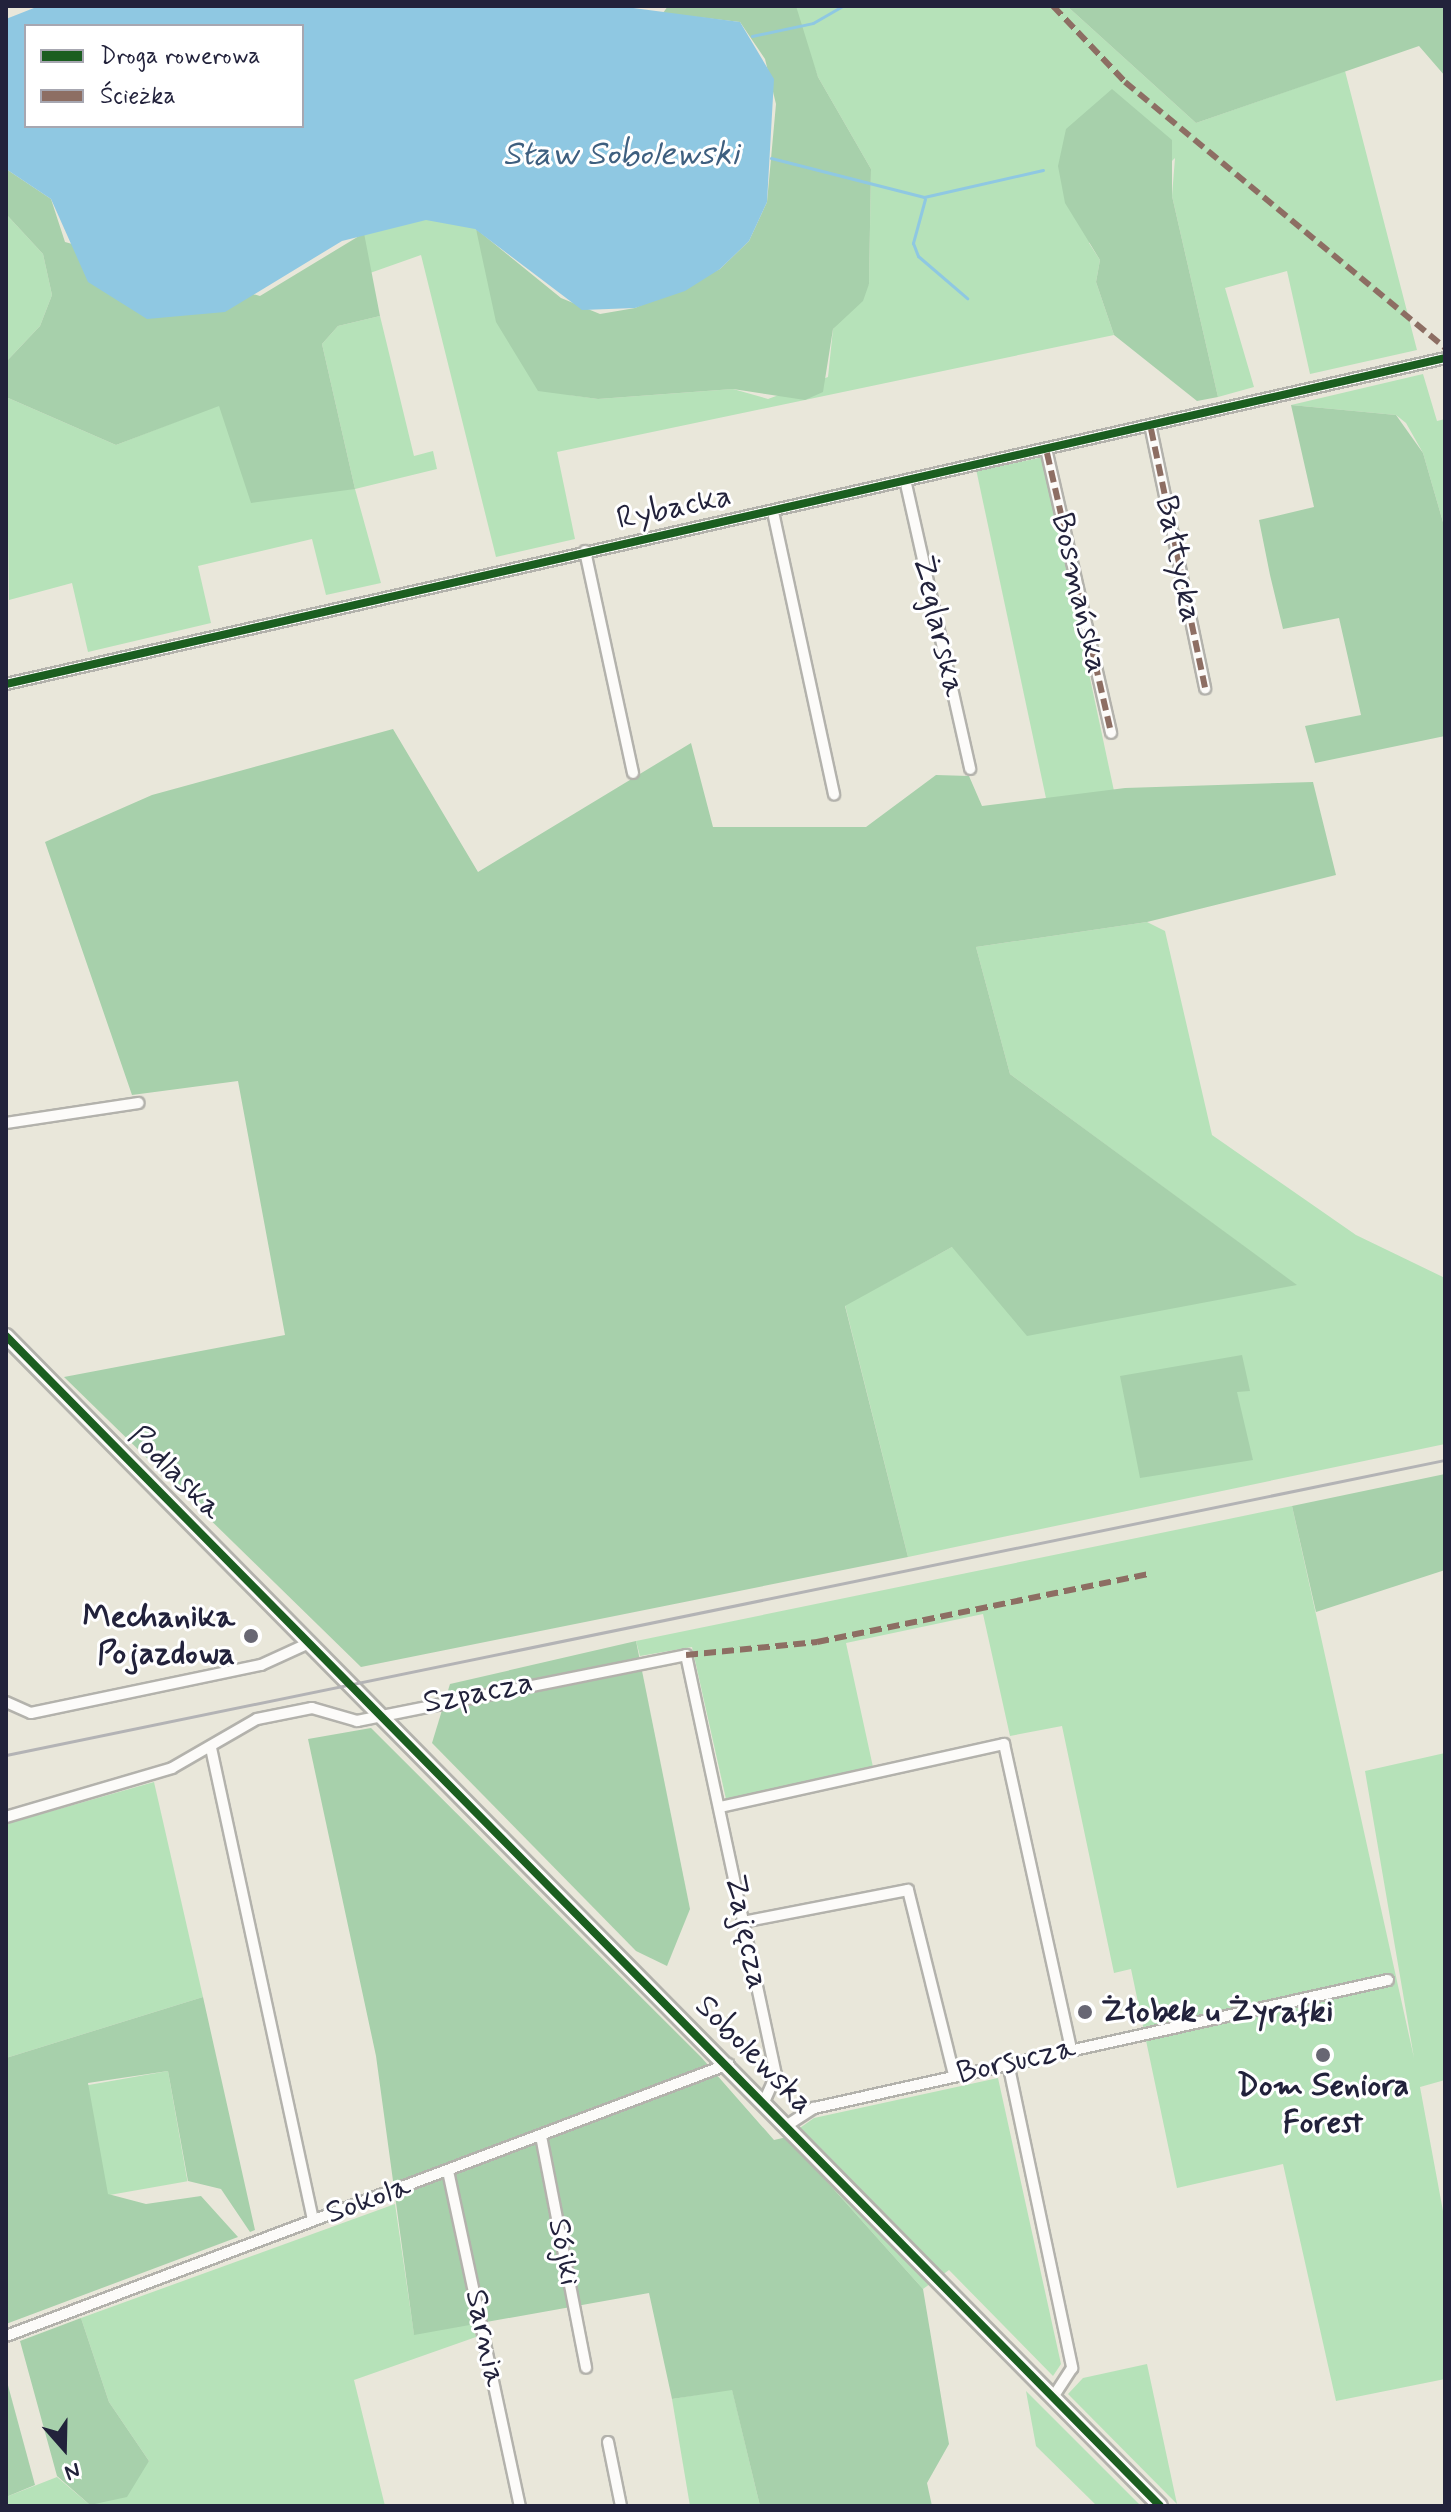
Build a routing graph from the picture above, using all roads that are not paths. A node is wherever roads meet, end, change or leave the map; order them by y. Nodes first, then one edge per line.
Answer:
1 (1445, 358) edge
2 (1151, 429) junction
3 (1047, 453) junction
4 (906, 484) junction
5 (773, 512) junction
6 (585, 551) junction
7 (6, 684) edge
8 (1205, 688) dead end
9 (1111, 733) dead end
10 (970, 769) dead end
11 (633, 773) dead end
12 (834, 794) dead end
13 (139, 1103) dead end
14 (6, 1123) edge
15 (6, 1336) edge
16 (309, 1643) junction
17 (686, 1655) joint
18 (6, 1702) edge
19 (379, 1713) junction
20 (211, 1748) junction
21 (720, 1807) junction
22 (6, 1817) edge
23 (743, 1922) junction
24 (1388, 1980) dead end
25 (1071, 2049) junction
26 (1008, 2063) junction
27 (729, 2064) junction
28 (954, 2075) junction
29 (765, 2100) junction
30 (789, 2124) junction
31 (541, 2136) junction
32 (448, 2171) junction
33 (313, 2219) junction
34 (6, 2336) edge
35 (586, 2368) dead end
36 (1053, 2397) junction
37 (608, 2442) dead end
38 (520, 2506) edge
39 (621, 2506) edge
40 (1160, 2506) edge

1 - 2 street, Rybacka
2 - 3 street, Rybacka
2 - 8 street, Bałtycka
3 - 4 street, Rybacka
3 - 9 street, Bosmańska
4 - 5 street, Rybacka
4 - 10 street, Żeglarska
5 - 6 street, Rybacka
5 - 12 street
6 - 7 street, Rybacka
6 - 11 street
13 - 14 street
15 - 16 street, Podlaska
16 - 18 street
16 - 19 street, Sobolewska
17 - 19 street, Szpacza
17 - 21 street, Zajęcza
19 - 20 street, Szpacza
19 - 27 street, Sobolewska
20 - 22 street, Szpacza
20 - 33 street
21 - 23 street, Zajęcza
21 - 25 street
23 - 28 street
23 - 29 street, Zajęcza
24 - 25 street, Borsucza
25 - 26 street, Borsucza
26 - 28 street, Borsucza
26 - 36 street
27 - 29 street, Sobolewska
27 - 31 street, Sokola
28 - 30 street, Borsucza
29 - 30 street, Sobolewska
30 - 36 street, Sobolewska
31 - 32 street, Sokola
31 - 35 street, Sójki
32 - 33 street, Sokola
32 - 38 street, Sarnia
33 - 34 street, Sokola
36 - 40 street, Sobolewska
37 - 39 street

